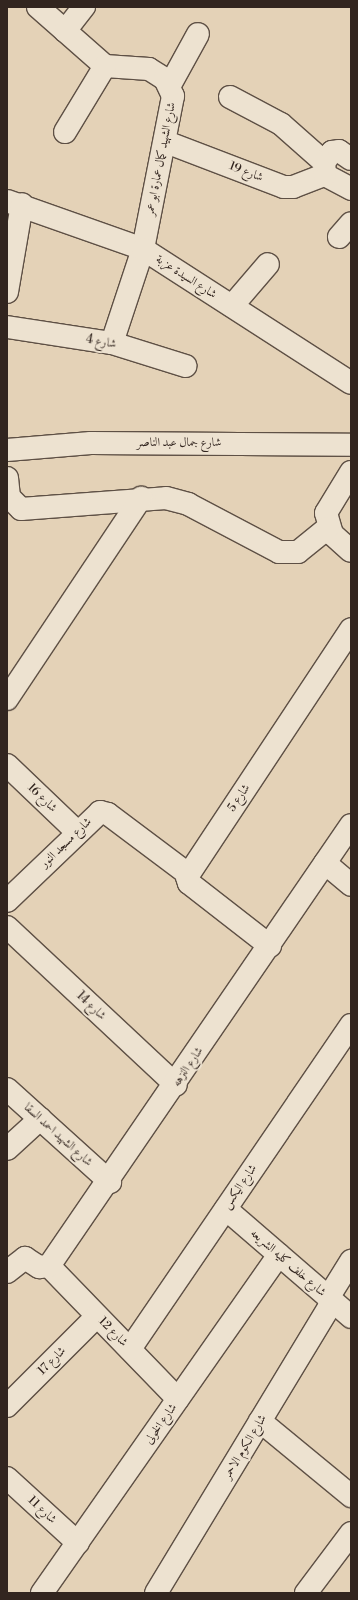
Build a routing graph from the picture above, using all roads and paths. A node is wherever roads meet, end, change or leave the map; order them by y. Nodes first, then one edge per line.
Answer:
1 (38, 7) edge
2 (84, 7) edge
3 (65, 30) junction
4 (198, 34) dead end
5 (105, 66) junction
6 (170, 86) junction
7 (230, 97) dead end
8 (65, 132) dead end
9 (166, 142) junction
10 (351, 159) edge
11 (324, 168) junction
12 (351, 189) edge
13 (15, 203) edge
14 (143, 249) junction
15 (268, 264) dead end
16 (7, 292) edge
17 (232, 306) junction
18 (10, 328) edge
19 (112, 343) junction
20 (186, 366) dead end
21 (351, 383) edge
22 (351, 445) edge
23 (7, 450) edge
24 (351, 472) edge
25 (7, 478) edge
26 (140, 498) junction
27 (328, 528) junction
28 (351, 551) edge
29 (351, 629) edge
30 (7, 699) edge
31 (7, 765) edge
32 (351, 825) edge
33 (78, 832) junction
34 (325, 863) junction
35 (188, 874) junction
36 (351, 885) edge
37 (7, 901) edge
38 (7, 927) edge
39 (270, 946) junction
40 (351, 1025) edge
41 (176, 1084) junction
42 (7, 1089) edge
43 (40, 1119) junction
44 (7, 1149) edge
45 (110, 1182) junction
46 (226, 1209) junction
47 (279, 1255) junction
48 (351, 1261) edge
49 (49, 1266) junction
50 (7, 1272) edge
51 (330, 1300) junction
52 (97, 1316) junction
53 (351, 1317) edge
54 (130, 1349) junction
55 (178, 1399) junction
56 (7, 1406) edge
57 (260, 1421) junction
58 (7, 1478) edge
59 (351, 1496) edge
60 (351, 1533) edge
61 (78, 1543) junction
62 (42, 1593) edge
63 (156, 1593) edge
64 (306, 1593) edge

1 - 3 street
2 - 3 street
3 - 5 street
4 - 6 street
5 - 6 street, شارع الشهيد كمال عمارة ابو عمر
5 - 8 street
6 - 9 street, شارع الشهيد كمال عمارة ابو عمر
7 - 11 street
9 - 11 street, شارع 19
9 - 14 street, شارع الشهيد كمال عمارة ابو عمر
10 - 11 street, شارع 19
11 - 12 street
13 - 14 street, شارع السيدة عزبة
13 - 16 street
14 - 17 street, شارع السيدة عزبة
14 - 19 street, شارع الشهيد كمال عمارة ابو عمر
15 - 17 street
17 - 21 street, شارع السيدة عزبة
18 - 19 street, شارع 4
19 - 20 street, شارع 4
22 - 23 street, شارع جمال عبد الناصر
24 - 27 street
25 - 26 street
26 - 27 street
26 - 30 street
27 - 28 street
29 - 35 street, شارع 5
31 - 33 street, شارع 16
32 - 34 street, شارع النزهه
33 - 35 street, شارع مسجد النور
33 - 37 street, شارع مسجد النور
34 - 36 street
34 - 39 street, شارع النزهه
35 - 39 street
38 - 41 street, شارع 14
39 - 41 street, شارع النزهه
40 - 46 street, شارع اليكس
41 - 45 street, شارع النزهه
42 - 43 street, شارع الشهيد احمد السقا
43 - 44 street
43 - 45 street, شارع الشهيد احمد السقا
45 - 49 street, شارع النزهه
46 - 47 street, شارع خلف كليه الشريعه
46 - 54 street, شارع اليكس
47 - 51 street, شارع خلف كليه الشريعه
47 - 55 street, شارع الخولى
48 - 51 street, شارع الكوم الاحمر
49 - 50 street
49 - 52 street, شارع 12
51 - 53 street, شارع خلف كليه الشريعه
51 - 57 street, شارع الكوم الاحمر
52 - 54 street, شارع 12
52 - 56 street, شارع 17
54 - 55 street, شارع 12
55 - 61 street, شارع الخولى
57 - 59 street
57 - 63 street, شارع الكوم الاحمر
58 - 61 street, شارع 11
60 - 64 street
61 - 62 street, شارع الخولى

